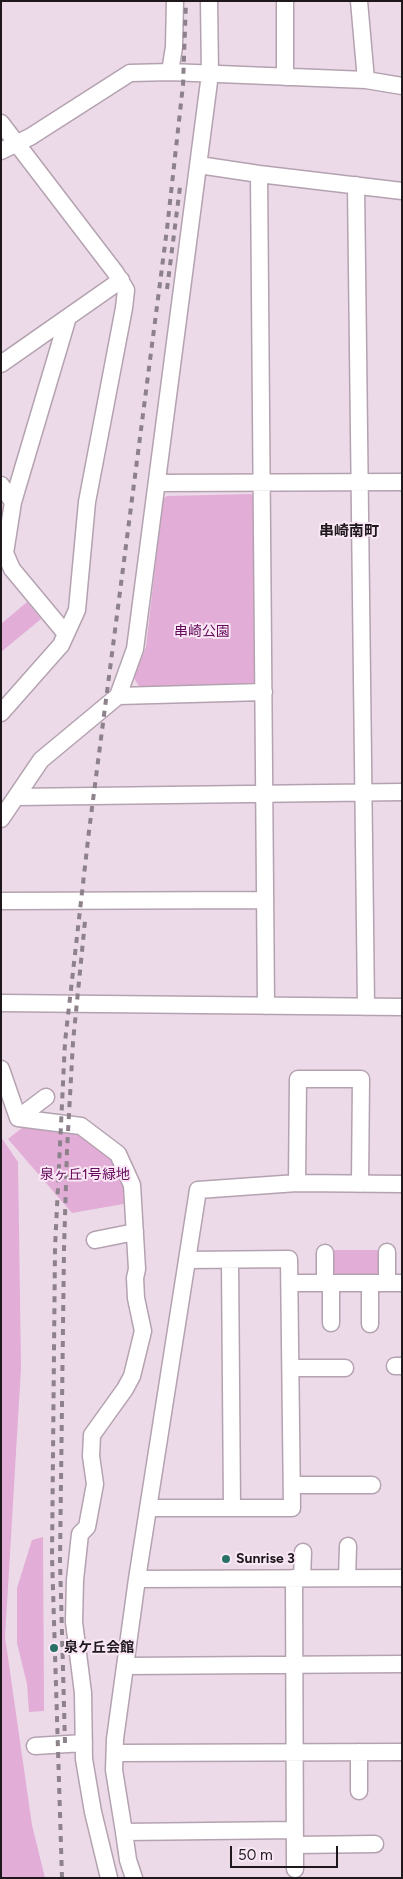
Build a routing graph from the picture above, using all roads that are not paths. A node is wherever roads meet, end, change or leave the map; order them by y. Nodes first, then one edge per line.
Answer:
1 (175, 1) edge
2 (210, 1) edge
3 (285, 1) edge
4 (359, 1) edge
5 (170, 72) junction
6 (210, 74) junction
7 (285, 77) junction
8 (366, 80) junction
9 (402, 86) edge
10 (1, 123) edge
11 (17, 142) junction
12 (1, 151) edge
13 (199, 165) junction
14 (259, 174) junction
15 (356, 185) junction
16 (402, 191) edge
17 (121, 280) junction
18 (68, 318) junction
19 (1, 364) edge
20 (402, 482) edge
21 (157, 483) junction
22 (358, 483) junction
23 (262, 484) junction
24 (1, 485) edge
25 (13, 502) junction
26 (3, 555) edge
27 (66, 634) junction
28 (264, 692) junction
29 (118, 696) junction
30 (1, 713) edge
31 (402, 792) edge
32 (363, 793) junction
33 (264, 794) junction
34 (16, 797) junction
35 (1, 818) edge
36 (265, 900) junction
37 (1, 901) edge
38 (1, 1004) edge
39 (266, 1006) junction
40 (366, 1007) junction
41 (402, 1007) edge
42 (1, 1069) edge
43 (46, 1097) dead end
44 (18, 1118) junction
45 (297, 1183) junction
46 (360, 1184) junction
47 (402, 1184) edge
48 (135, 1232) junction
49 (96, 1240) dead end
50 (387, 1252) dead end
51 (325, 1253) dead end
52 (187, 1260) junction
53 (230, 1260) junction
54 (290, 1283) junction
55 (328, 1283) junction
56 (386, 1283) edge
57 (331, 1323) dead end
58 (370, 1324) dead end
59 (291, 1368) junction
60 (345, 1368) dead end
61 (292, 1485) junction
62 (372, 1485) dead end
63 (148, 1508) junction
64 (232, 1508) junction
65 (348, 1546) dead end
66 (303, 1552) dead end
67 (298, 1578) junction
68 (348, 1578) junction
69 (402, 1578) edge
70 (137, 1579) junction
71 (402, 1664) edge
72 (294, 1665) junction
73 (126, 1666) junction
74 (84, 1743) junction
75 (35, 1746) dead end
76 (294, 1752) junction
77 (359, 1752) junction
78 (402, 1752) edge
79 (115, 1754) junction
80 (359, 1791) dead end
81 (124, 1832) junction
82 (295, 1838) junction
83 (375, 1844) dead end
84 (295, 1869) dead end
85 (109, 1878) edge
86 (134, 1878) edge

1 - 5 street
2 - 6 street
3 - 7 street
4 - 8 street
5 - 6 street
5 - 11 street
6 - 7 street
6 - 13 street
7 - 8 street
8 - 9 street
10 - 11 street
11 - 12 street
11 - 17 street
13 - 14 street
13 - 21 street
14 - 15 street
14 - 23 street
15 - 16 street
15 - 22 street
17 - 18 street
17 - 27 street
18 - 19 street
18 - 25 street
20 - 22 street
21 - 23 street
21 - 29 street
22 - 23 street
22 - 32 street
23 - 28 street
24 - 25 street
25 - 26 street
26 - 27 street
27 - 30 street
28 - 29 street
28 - 33 street
29 - 34 street
31 - 32 street
32 - 33 street
32 - 40 street
33 - 34 street
33 - 36 street
34 - 35 street
36 - 37 street
36 - 39 street
38 - 39 street
39 - 40 street
40 - 41 street
42 - 44 street
43 - 44 street
44 - 48 street
45 - 46 street
45 - 46 street
45 - 52 street
46 - 47 street
48 - 49 street
48 - 74 street
50 - 56 street
51 - 55 street
52 - 53 street
52 - 63 street
53 - 54 street
53 - 64 street
54 - 55 street
54 - 59 street
55 - 56 street
55 - 57 street
56 - 58 street
59 - 60 street
59 - 61 street
61 - 62 street
61 - 64 street
63 - 64 street
63 - 70 street
65 - 68 street
66 - 67 street
67 - 68 street
67 - 70 street
67 - 72 street
68 - 69 street
70 - 73 street
71 - 72 street
72 - 73 street
72 - 76 street
73 - 79 street
74 - 75 street
74 - 85 street
76 - 77 street
76 - 79 street
76 - 82 street
77 - 78 street
77 - 80 street
79 - 81 street
81 - 82 street
81 - 86 street
82 - 83 street
82 - 84 street

